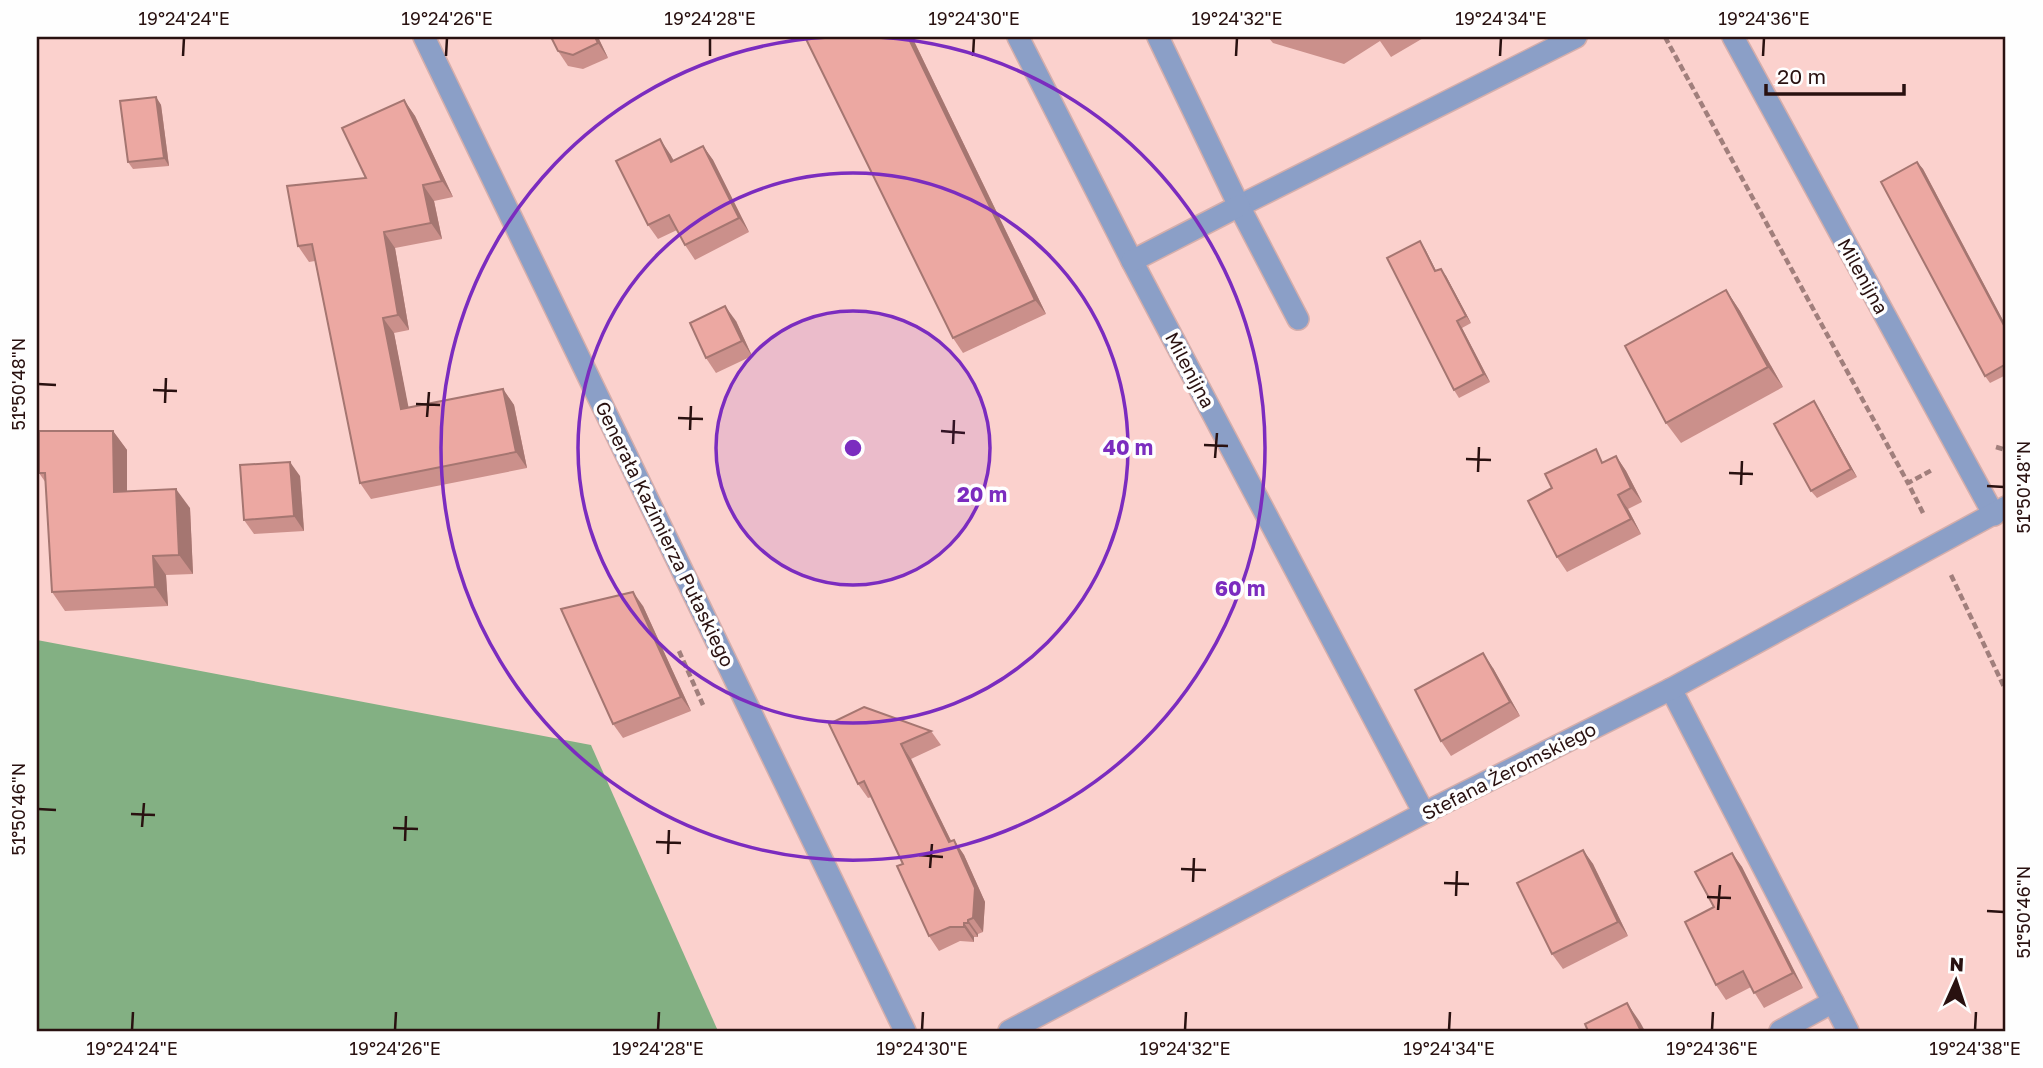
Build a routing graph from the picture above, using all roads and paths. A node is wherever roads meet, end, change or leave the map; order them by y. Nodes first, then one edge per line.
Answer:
1 (424, 37) edge
2 (1018, 37) edge
3 (1158, 37) edge
4 (1576, 37) edge
5 (1665, 37) edge
6 (1733, 37) edge
7 (1239, 206) junction
8 (1132, 261) junction
9 (1298, 319) dead end
10 (1908, 483) dead end
11 (2000, 511) edge
12 (1938, 544) junction
13 (1671, 689) junction
14 (2006, 691) edge
15 (1424, 813) junction
16 (1833, 1002) junction
17 (905, 1031) edge
18 (1009, 1031) edge
19 (1780, 1031) edge
20 (1848, 1031) edge

1 - 17 street, Generała Kazimierza Pułaskiego
2 - 8 street, Milenijna
3 - 7 street
4 - 7 street
5 - 10 path
6 - 11 street, Milenijna
7 - 8 street
7 - 9 street
8 - 15 street, Milenijna
11 - 12 street, Stefana Żeromskiego
12 - 13 street, Stefana Żeromskiego
12 - 14 path
13 - 15 street, Stefana Żeromskiego
13 - 16 street
15 - 18 street, Stefana Żeromskiego
16 - 19 street
16 - 20 street

